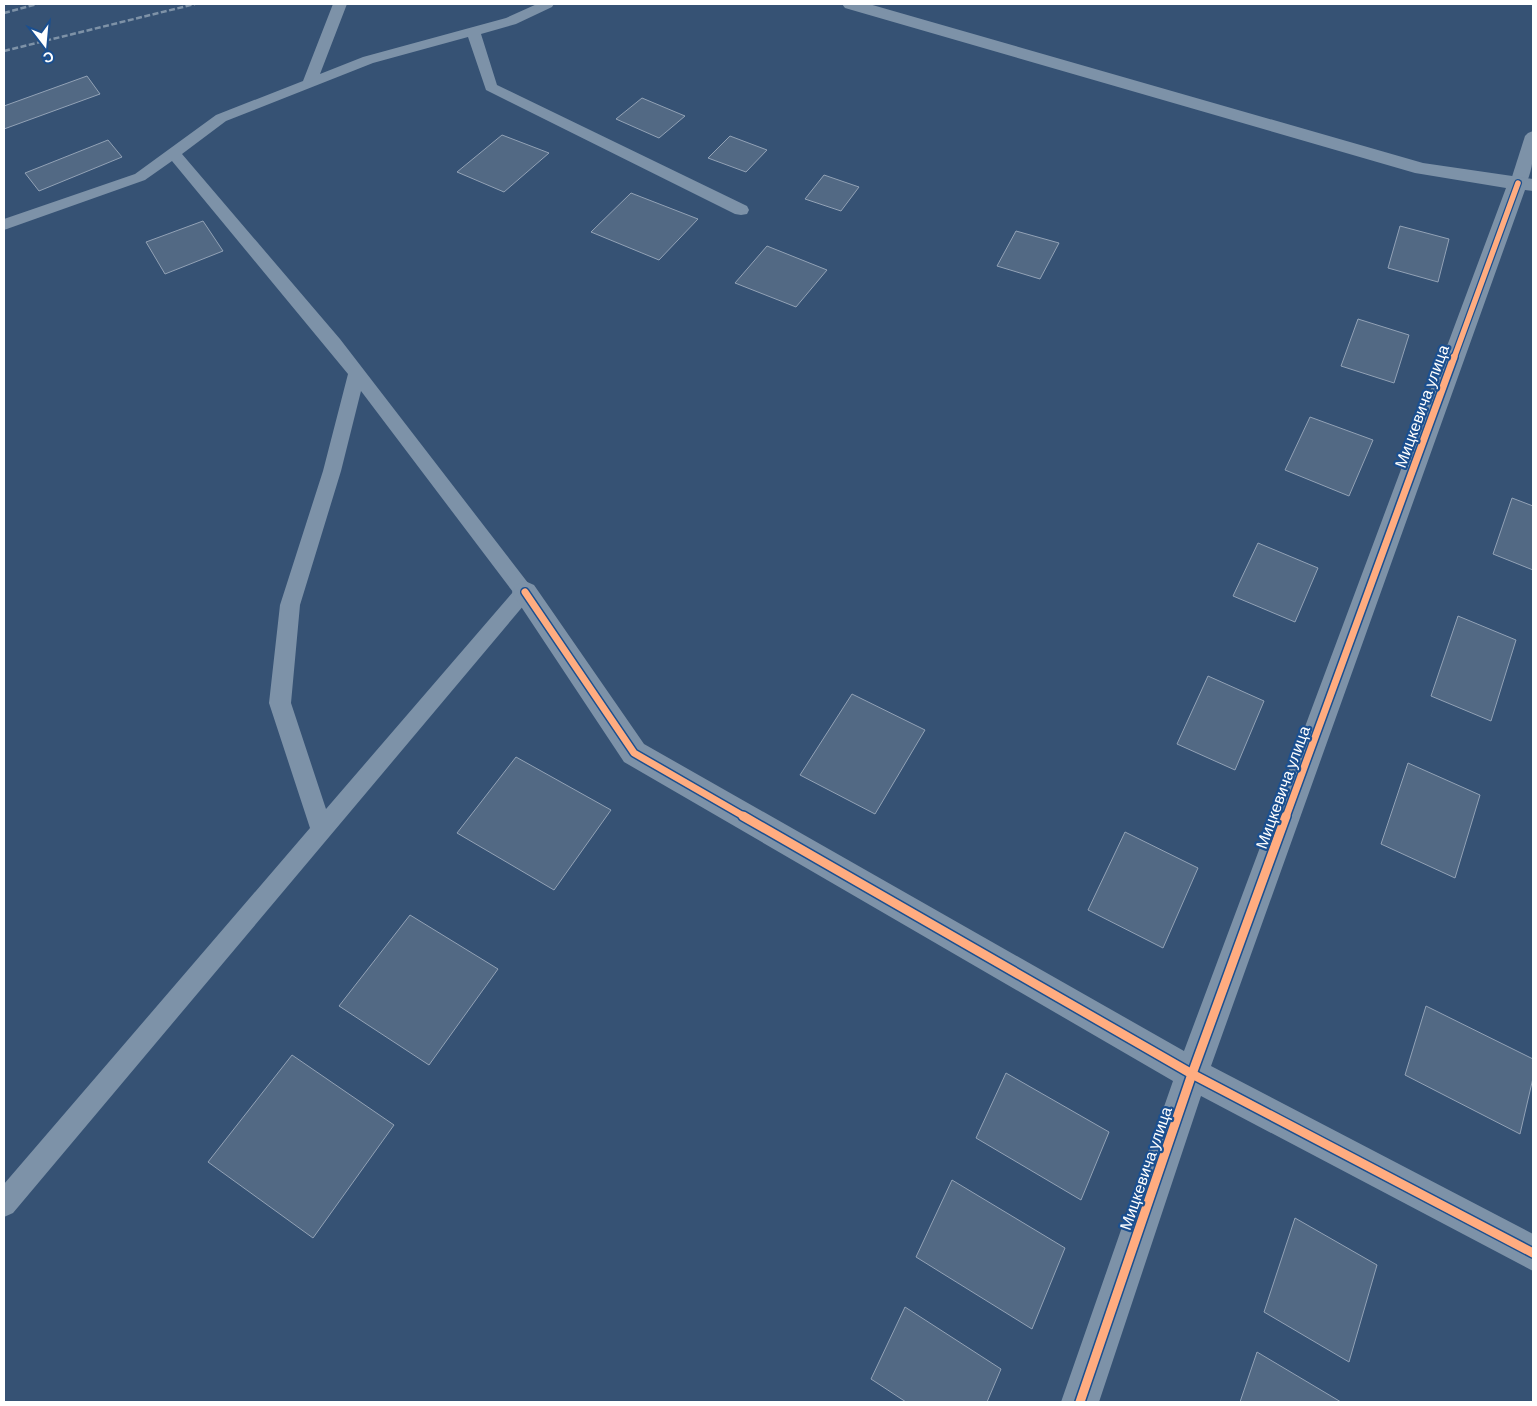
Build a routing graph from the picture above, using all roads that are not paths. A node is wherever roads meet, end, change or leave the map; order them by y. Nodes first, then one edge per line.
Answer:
1 (340, 4) edge
2 (547, 4) edge
3 (851, 4) edge
4 (473, 31) junction
5 (310, 83) junction
6 (1533, 136) edge
7 (172, 153) junction
8 (1525, 184) edge
9 (741, 210) dead end
10 (4, 225) edge
11 (357, 373) junction
12 (525, 592) junction
13 (322, 831) junction
14 (1192, 1074) junction
15 (4, 1204) edge
16 (1533, 1254) edge
17 (1080, 1402) edge

1 - 5 lane
2 - 4 lane
3 - 8 street
4 - 5 lane
4 - 9 lane
5 - 7 lane
6 - 8 lane
7 - 10 lane
7 - 11 lane
8 - 14 street, Мицкевича улица
11 - 12 lane
11 - 13 lane
12 - 13 lane
12 - 14 street
13 - 15 lane
14 - 16 street
14 - 17 street, Мицкевича улица

